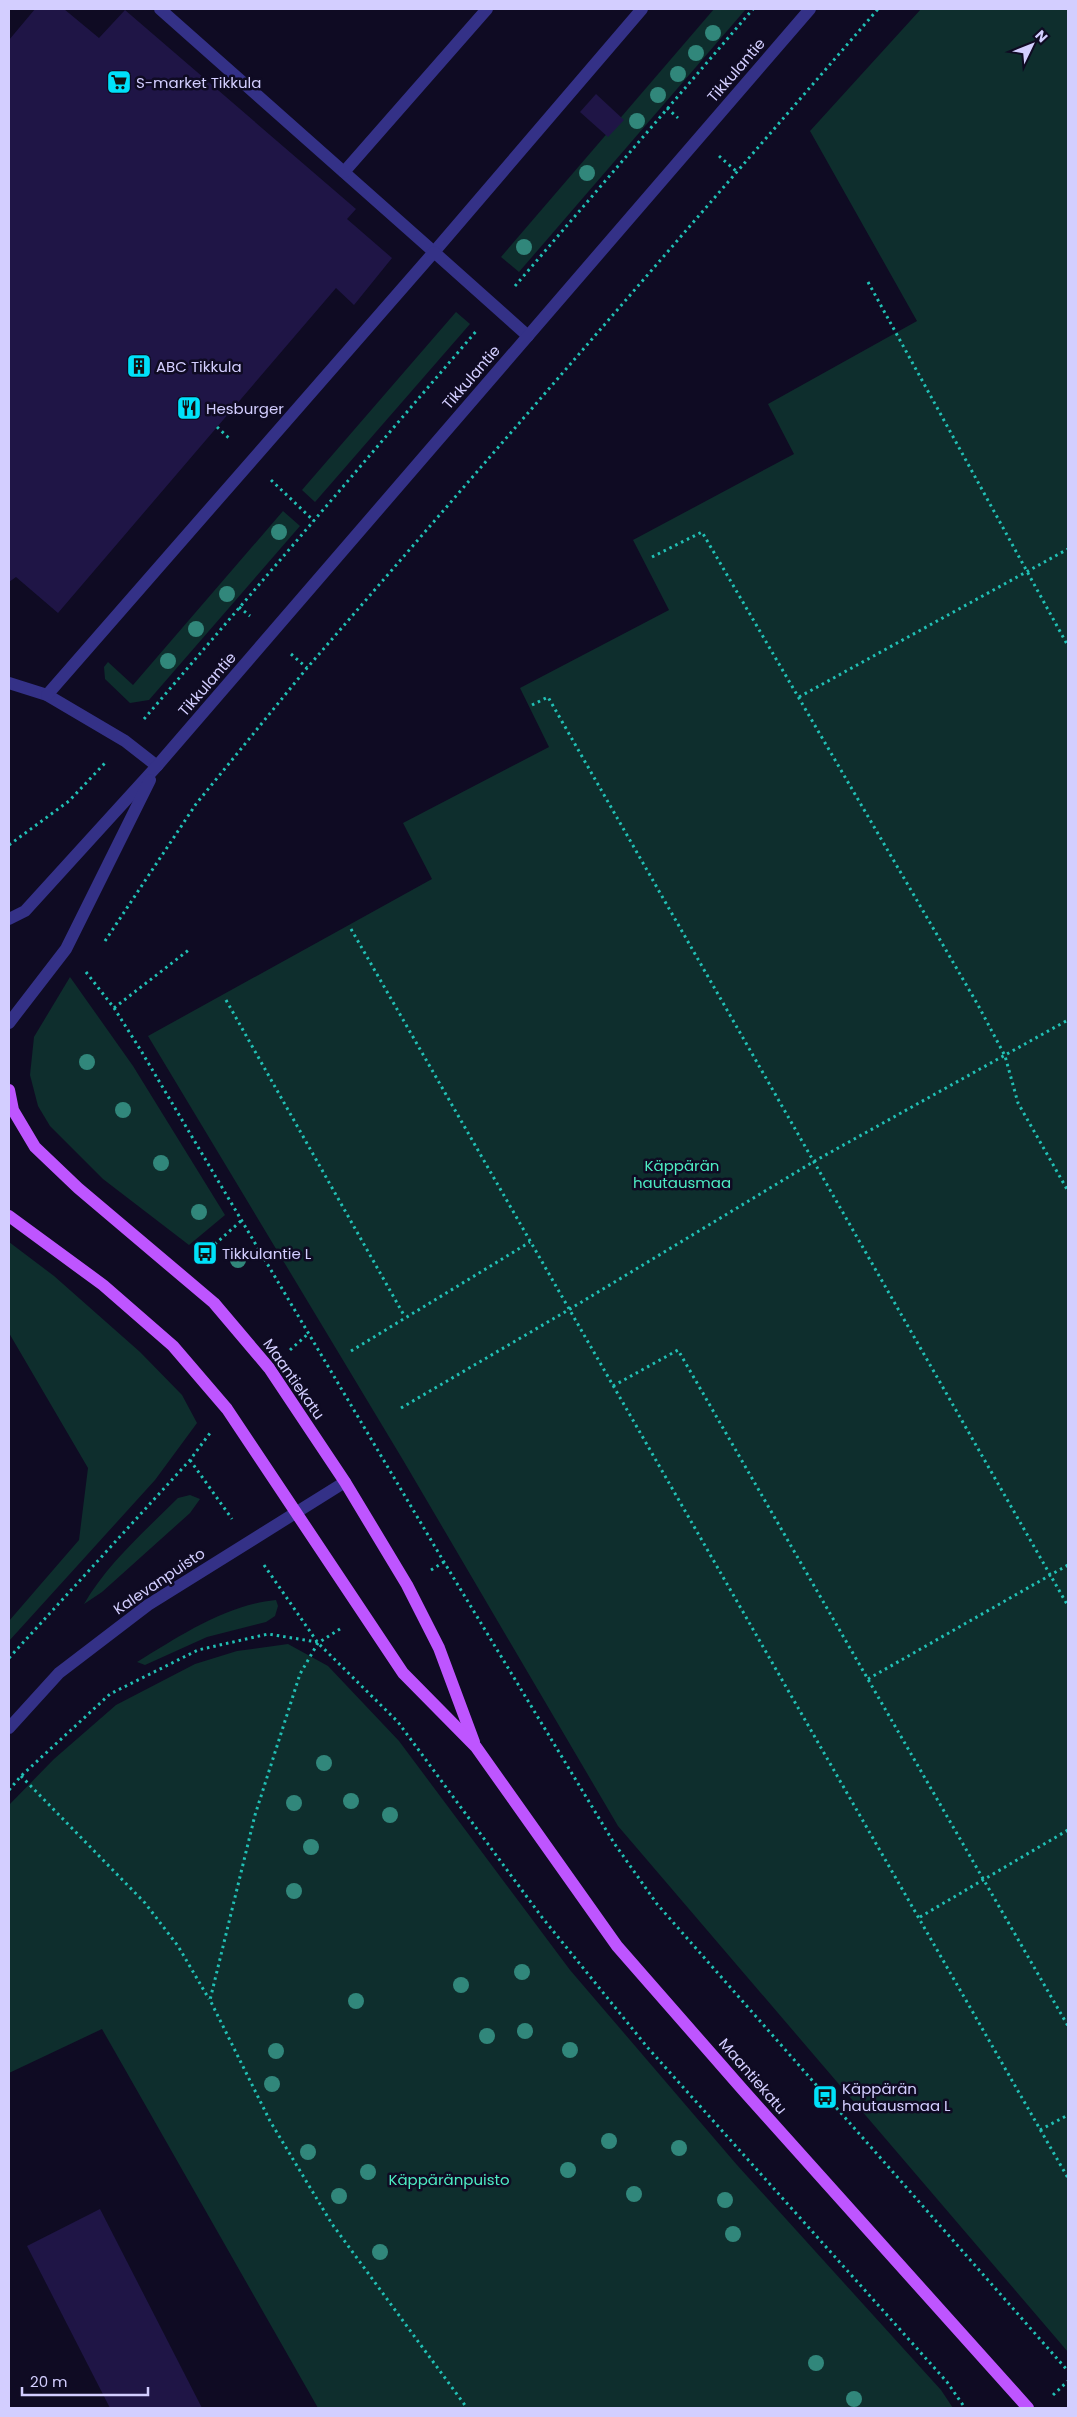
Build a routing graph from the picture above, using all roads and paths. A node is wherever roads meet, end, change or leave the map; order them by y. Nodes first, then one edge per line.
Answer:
1 (160, 9) edge
2 (487, 9) edge
3 (642, 9) edge
4 (753, 9) edge
5 (810, 9) edge
6 (878, 9) edge
7 (344, 172) junction
8 (434, 252) junction
9 (868, 282) dead end
10 (497, 307) junction
11 (528, 336) junction
12 (1068, 549) edge
13 (652, 556) dead end
14 (1027, 572) junction
15 (1068, 646) edge
16 (9, 683) edge
17 (47, 695) junction
18 (799, 697) junction
19 (532, 705) dead end
20 (126, 741) junction
21 (157, 766) junction
22 (9, 845) edge
23 (9, 919) edge
24 (351, 929) dead end
25 (101, 947) dead end
26 (190, 949) dead end
27 (90, 963) dead end
28 (226, 1000) dead end
29 (114, 1008) junction
30 (1068, 1020) edge
31 (9, 1023) edge
32 (1006, 1056) junction
33 (9, 1090) edge
34 (813, 1162) junction
35 (1068, 1191) edge
36 (9, 1216) edge
37 (242, 1220) junction
38 (530, 1242) junction
39 (205, 1253) dead end
40 (570, 1310) junction
41 (405, 1317) junction
42 (309, 1333) junction
43 (352, 1352) dead end
44 (270, 1368) junction
45 (613, 1386) junction
46 (401, 1408) dead end
47 (227, 1409) junction
48 (190, 1460) junction
49 (345, 1482) junction
50 (298, 1512) junction
51 (248, 1541) junction
52 (1068, 1565) edge
53 (1051, 1575) junction
54 (1068, 1606) edge
55 (318, 1643) junction
56 (9, 1658) edge
57 (868, 1679) junction
58 (9, 1728) edge
59 (476, 1747) junction
60 (21, 1776) junction
61 (9, 1790) edge
62 (1068, 1830) edge
63 (984, 1880) junction
64 (920, 1917) junction
65 (210, 2000) junction
66 (1068, 2026) edge
67 (1068, 2115) edge
68 (1040, 2130) junction
69 (1068, 2178) edge
70 (1068, 2370) edge
71 (467, 2408) edge
72 (965, 2408) edge
73 (1028, 2408) edge

1 - 7 street
2 - 7 street
3 - 8 street
4 - 10 path
5 - 11 street, Tikkulantie
6 - 25 path
7 - 8 street
8 - 10 street
8 - 17 street
9 - 14 path
10 - 11 street
10 - 20 path
11 - 21 street, Tikkulantie
12 - 14 path
13 - 18 path
14 - 15 path
14 - 18 path
16 - 17 street
17 - 20 street
18 - 32 path
19 - 34 path
20 - 21 street
20 - 22 path
21 - 23 street
21 - 31 street
24 - 38 path
26 - 29 path
27 - 29 path
28 - 41 path
29 - 37 path
30 - 32 path
32 - 34 path
32 - 35 path
33 - 44 main road, Maantiekatu
34 - 40 path
34 - 53 path
36 - 47 main road, Maantiekatu
37 - 39 path
37 - 42 path
38 - 40 path
38 - 41 path
40 - 45 path
40 - 46 path
41 - 43 path
42 - 44 path
42 - 70 path
44 - 49 main road, Maantiekatu
45 - 57 path
45 - 64 path
47 - 48 path
47 - 50 main road, Maantiekatu
48 - 51 path
48 - 56 path
49 - 50 street, Kalevanpuisto
49 - 59 main road, Maantiekatu
50 - 51 street, Kalevanpuisto
50 - 59 main road, Maantiekatu
51 - 55 path
51 - 58 street, Kalevanpuisto
52 - 53 path
53 - 54 path
53 - 57 path
55 - 60 path
55 - 65 path
55 - 72 path
57 - 63 path
59 - 73 main road, Maantiekatu
60 - 61 path
60 - 65 path
62 - 63 path
63 - 64 path
63 - 66 path
64 - 68 path
65 - 71 path
67 - 68 path
68 - 69 path

